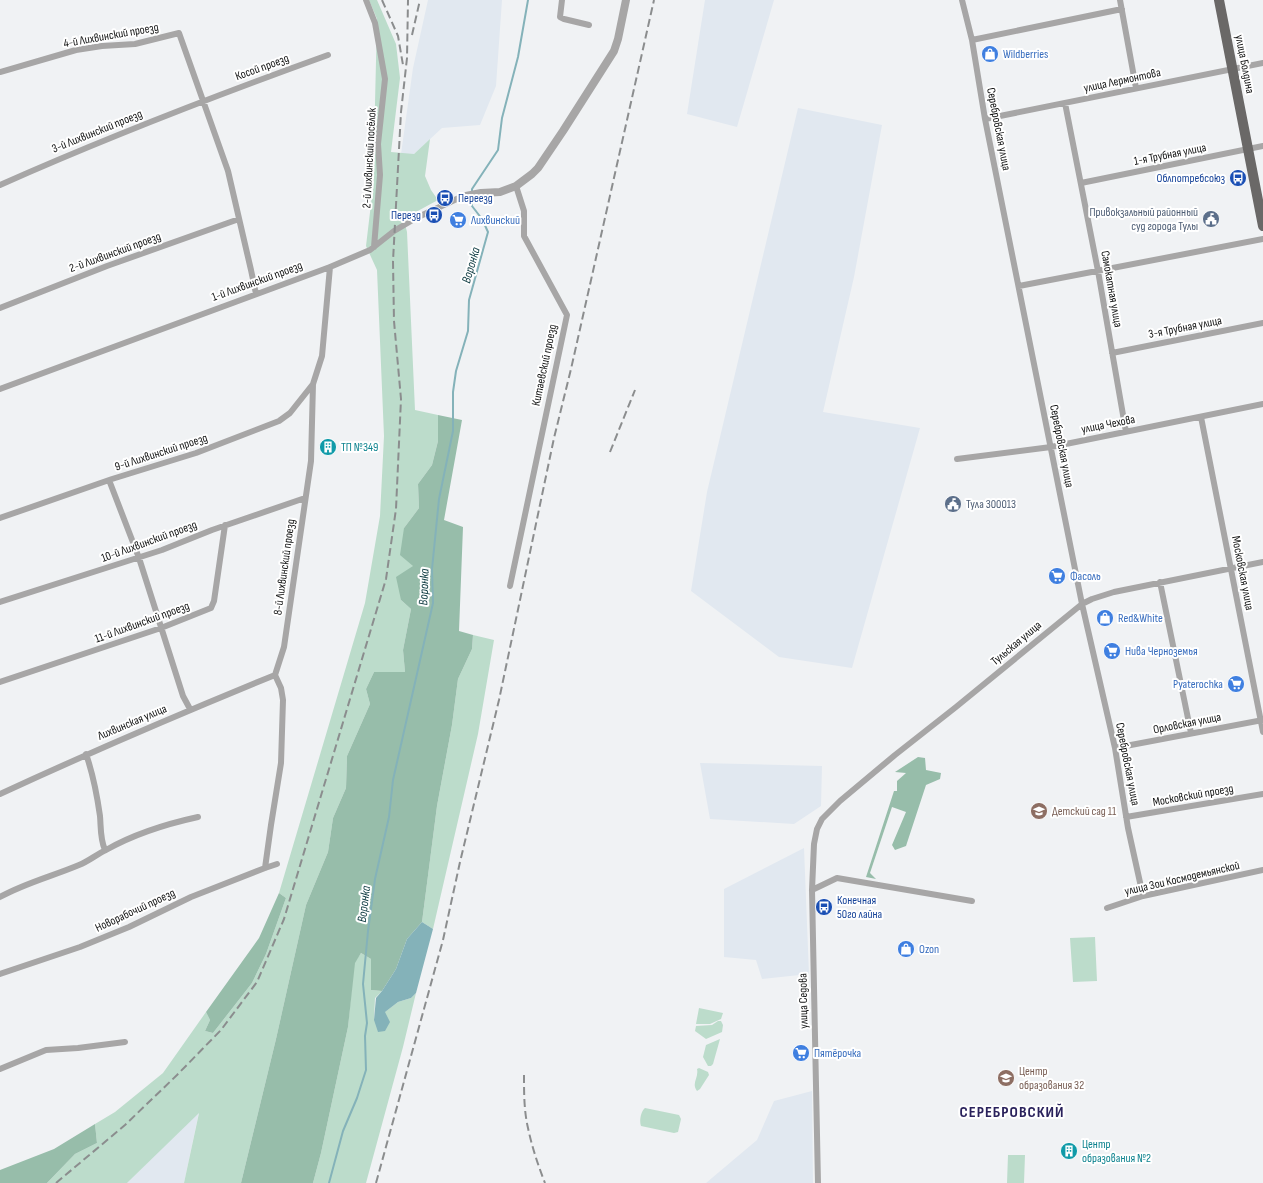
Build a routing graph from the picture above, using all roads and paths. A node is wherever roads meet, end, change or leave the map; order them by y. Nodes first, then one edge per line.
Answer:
1 (366, 0) edge
2 (562, 0) edge
3 (626, 0) edge
4 (962, 0) edge
5 (1120, 0) edge
6 (1220, 0) edge
7 (1122, 9) junction
8 (589, 25) dead end
9 (972, 40) junction
10 (328, 55) dead end
11 (1263, 63) edge
12 (1233, 69) junction
13 (0, 72) edge
14 (1136, 88) junction
15 (203, 101) junction
16 (1065, 103) junction
17 (986, 118) junction
18 (1263, 146) edge
19 (1249, 149) junction
20 (1081, 183) junction
21 (0, 185) edge
22 (516, 186) junction
23 (461, 197) joint
24 (239, 219) junction
25 (1263, 226) edge
26 (1263, 239) edge
27 (374, 247) junction
28 (330, 267) junction
29 (1098, 271) junction
30 (1019, 286) junction
31 (256, 294) junction
32 (0, 308) edge
33 (1263, 323) edge
34 (1112, 354) junction
35 (313, 384) junction
36 (0, 389) edge
37 (1263, 404) edge
38 (1201, 418) junction
39 (1126, 432) junction
40 (1051, 447) junction
41 (957, 459) dead end
42 (109, 480) junction
43 (305, 498) junction
44 (0, 518) edge
45 (225, 525) junction
46 (139, 558) junction
47 (1263, 562) edge
48 (1231, 568) junction
49 (1160, 582) junction
50 (510, 586) dead end
51 (0, 602) edge
52 (1082, 604) junction
53 (161, 628) junction
54 (275, 675) junction
55 (0, 682) edge
56 (190, 709) junction
57 (1262, 720) edge
58 (1263, 732) edge
59 (1191, 733) junction
60 (1114, 748) junction
61 (86, 754) junction
62 (0, 794) edge
63 (1263, 794) edge
64 (198, 817) dead end
65 (1126, 818) junction
66 (822, 819) joint
67 (105, 850) junction
68 (277, 864) dead end
69 (265, 868) junction
70 (1263, 870) edge
71 (812, 890) junction
72 (1143, 896) junction
73 (0, 897) edge
74 (972, 901) dead end
75 (1107, 908) dead end
76 (0, 974) edge
77 (125, 1042) dead end
78 (0, 1069) edge
79 (818, 1183) edge

1 - 27 street, 2-й Лихвинский посёлок
2 - 8 street
3 - 22 street
4 - 9 street, Серебровская улица
5 - 7 street
6 - 12 main road, улица Болдина
7 - 9 street
7 - 14 street
9 - 17 street, Серебровская улица
10 - 15 street, Косой проезд
11 - 12 street, улица Лермонтова
12 - 14 street, улица Лермонтова
12 - 19 main road, улица Болдина
13 - 15 street, 4-й Лихвинский проезд
14 - 16 street, улица Лермонтова
15 - 21 street, 3-й Лихвинский проезд
15 - 24 street
16 - 17 street, улица Лермонтова
16 - 20 street, Самокатная улица
17 - 30 street, Серебровская улица
18 - 19 street, 1-я Трубная улица
19 - 20 street, 1-я Трубная улица
19 - 25 main road, улица Болдина
20 - 29 street, Самокатная улица
22 - 23 street, 1-й Лихвинский проезд
22 - 50 street, Китаевский проезд
23 - 27 street, 1-й Лихвинский проезд
24 - 31 street
24 - 32 street, 2-й Лихвинский проезд
26 - 29 street
27 - 28 street, 1-й Лихвинский проезд
28 - 31 street, 1-й Лихвинский проезд
28 - 35 street, 8-й Лихвинский проезд
29 - 30 street
29 - 34 street, Самокатная улица
30 - 40 street, Серебровская улица
31 - 36 street, 1-й Лихвинский проезд
33 - 34 street, 3-я Трубная улица
34 - 39 street, Самокатная улица
35 - 42 street, 9-й Лихвинский проезд
35 - 43 street, 8-й Лихвинский проезд
37 - 38 street, улица Чехова
38 - 39 street, улица Чехова
38 - 48 street, Московская улица
39 - 40 street, улица Чехова
40 - 41 street, улица Чехова
40 - 52 street, Серебровская улица
42 - 44 street, 9-й Лихвинский проезд
42 - 46 street
43 - 45 street, 10-й Лихвинский проезд
43 - 54 street, 8-й Лихвинский проезд
45 - 46 street, 10-й Лихвинский проезд
45 - 53 street, 11-й Лихвинский проезд
46 - 51 street, 10-й Лихвинский проезд
46 - 53 street
47 - 48 street, Тульская улица
48 - 49 street, Тульская улица
48 - 57 street, Московская улица
49 - 52 street, Тульская улица
49 - 59 street
52 - 60 street, Серебровская улица
52 - 66 street, Тульская улица
53 - 55 street, 11-й Лихвинский проезд
53 - 56 street
54 - 56 street, Лихвинская улица
54 - 69 street
56 - 61 street, Лихвинская улица
57 - 58 street, Московская улица
57 - 59 street, Орловская улица
59 - 60 street, Орловская улица
60 - 65 street, Серебровская улица
61 - 62 street, Лихвинская улица
61 - 67 street
63 - 65 street, Московский проезд
64 - 67 street
65 - 72 street, Серебровская улица
66 - 71 street, улица Седова
67 - 73 street
68 - 69 street, Новорабочий проезд
69 - 76 street, Новорабочий проезд
70 - 72 street, улица Зои Космодемьянской
71 - 74 street
71 - 79 street, улица Седова
72 - 75 street, улица Зои Космодемьянской
77 - 78 street

